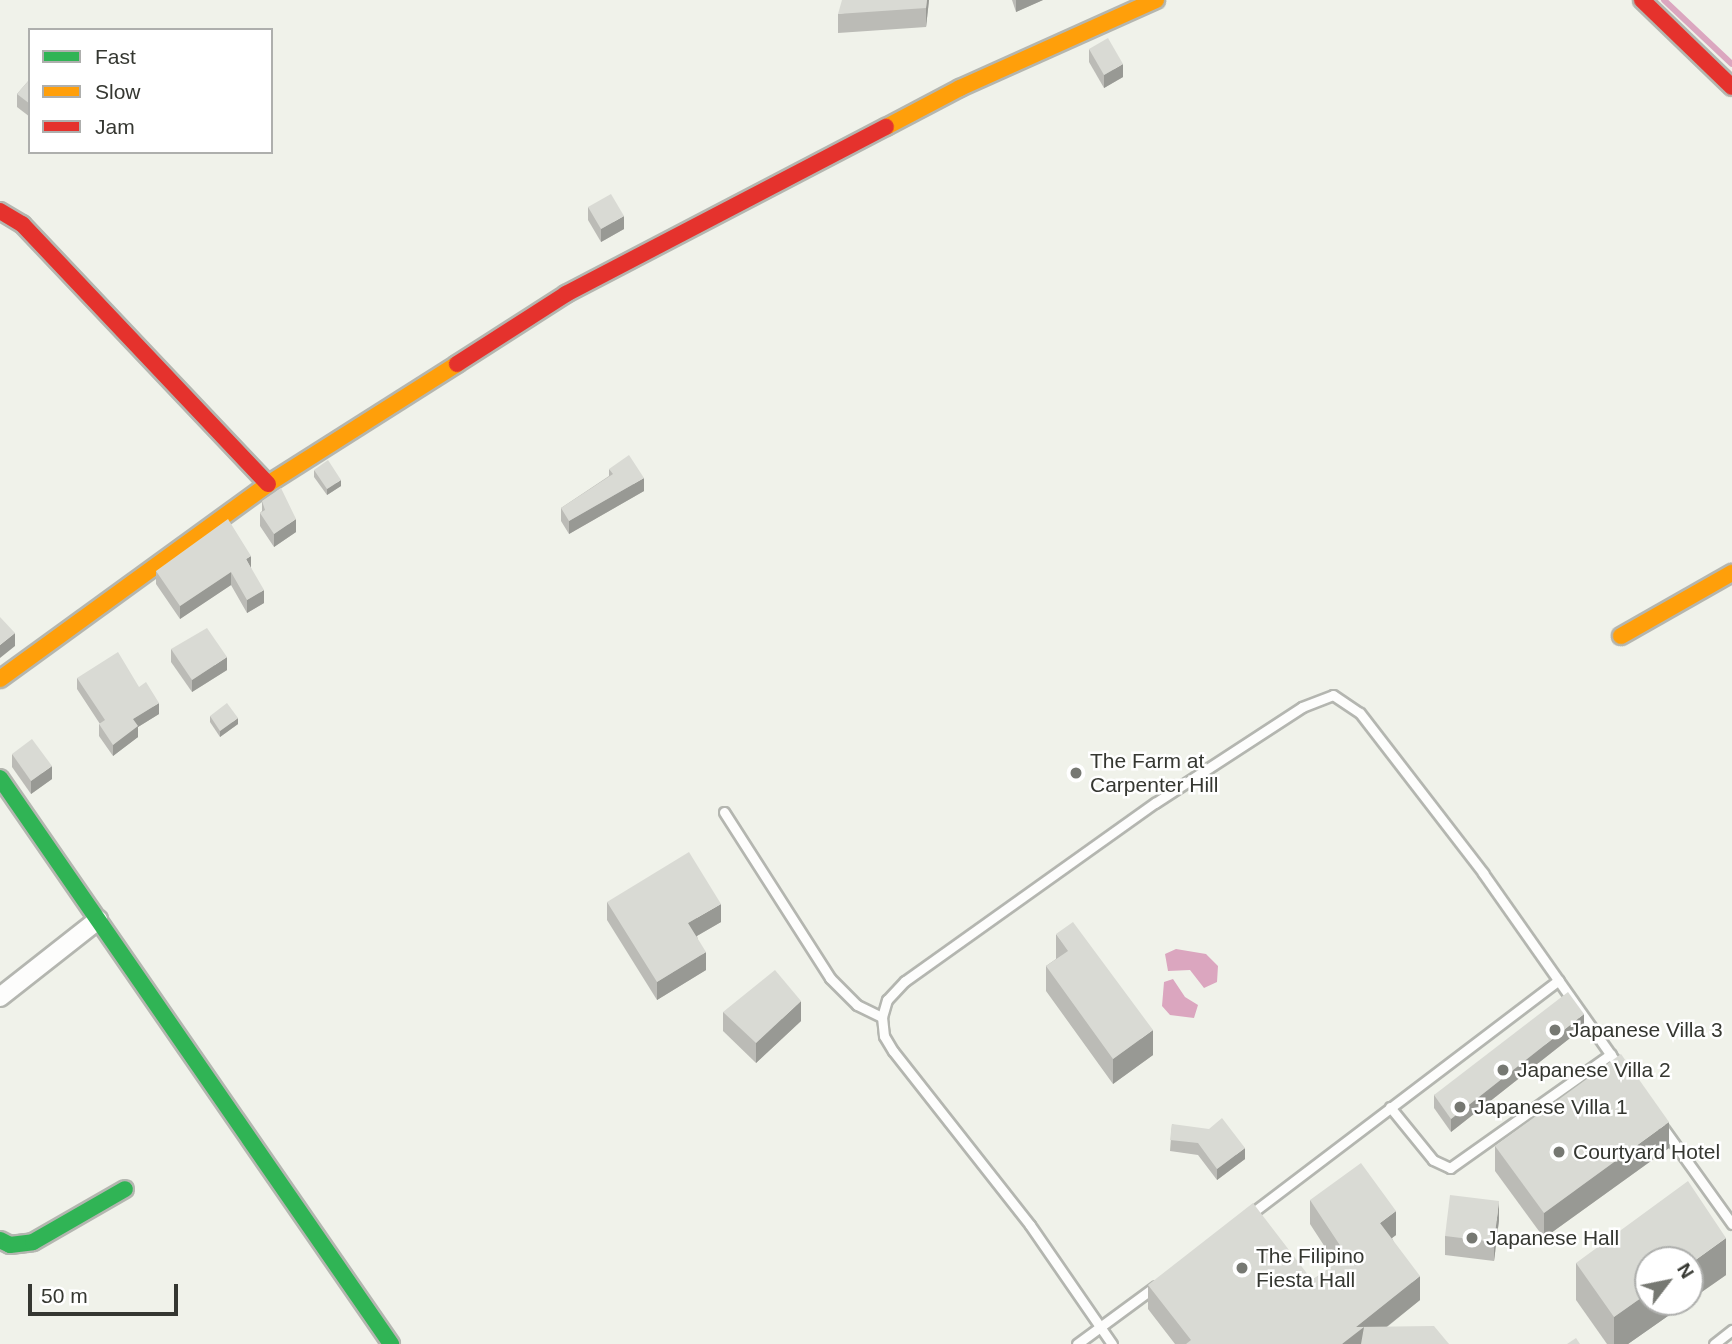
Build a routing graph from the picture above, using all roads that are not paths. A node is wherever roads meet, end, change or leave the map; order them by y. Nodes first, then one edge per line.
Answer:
1 (1156, 0) edge
2 (1642, 0) edge
3 (1732, 87) edge
4 (0, 211) edge
5 (268, 484) junction
6 (1732, 573) edge
7 (1621, 636) dead end
8 (0, 679) edge
9 (0, 778) edge
10 (724, 812) dead end
11 (98, 920) junction
12 (1559, 980) junction
13 (0, 997) edge
14 (882, 1017) junction
15 (1611, 1054) junction
16 (1627, 1076) edge
17 (1390, 1107) junction
18 (1659, 1122) edge
19 (125, 1189) dead end
20 (1244, 1220) edge
21 (1732, 1224) edge
22 (0, 1240) edge
23 (1167, 1277) edge
24 (1100, 1327) junction
25 (1732, 1330) edge
26 (391, 1344) edge
27 (1077, 1344) edge
28 (1112, 1344) edge
29 (1714, 1344) edge

1 - 5 street
2 - 3 street
4 - 5 street
5 - 8 street
6 - 7 street
9 - 11 street
10 - 14 lane
11 - 13 street
11 - 26 street
12 - 14 lane
12 - 15 lane
12 - 17 lane
14 - 24 lane
15 - 16 lane
15 - 17 lane
17 - 20 lane
18 - 21 lane
19 - 22 street
23 - 24 lane
24 - 27 lane
24 - 28 lane
25 - 29 lane

